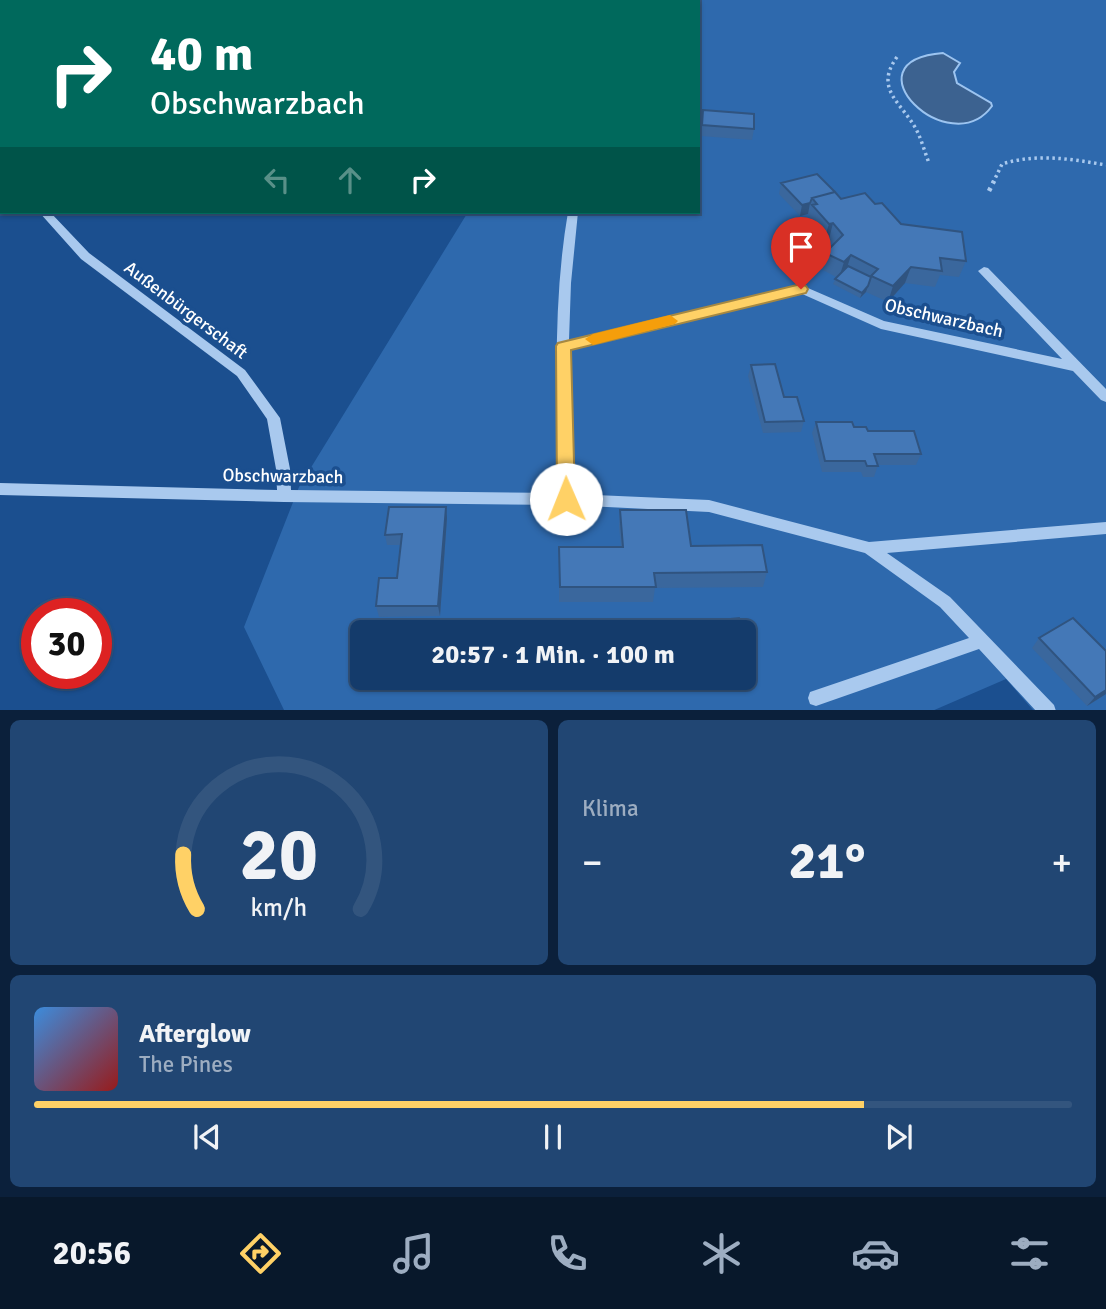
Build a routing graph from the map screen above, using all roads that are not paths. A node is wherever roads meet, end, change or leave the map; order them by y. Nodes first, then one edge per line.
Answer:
1 (46, 214) edge
2 (573, 214) edge
3 (984, 271) dead end
4 (564, 346) junction
5 (1076, 366) junction
6 (1106, 397) edge
7 (0, 489) edge
8 (284, 496) junction
9 (566, 499) junction
10 (1106, 528) edge
11 (869, 548) junction
12 (981, 640) junction
13 (816, 698) dead end
14 (1048, 710) edge

1 - 8 street, Außenbürgerschaft
2 - 4 street
3 - 5 street, Obschwarzbach
4 - 5 street, Obschwarzbach
4 - 9 street
5 - 6 street, Obschwarzbach
7 - 8 street, Obschwarzbach
8 - 9 street, Obschwarzbach
9 - 11 street, Obschwarzbach
10 - 11 street, Obschwarzbach
11 - 12 street, Obschwarzbach
12 - 13 street
12 - 14 street, Obschwarzbach

